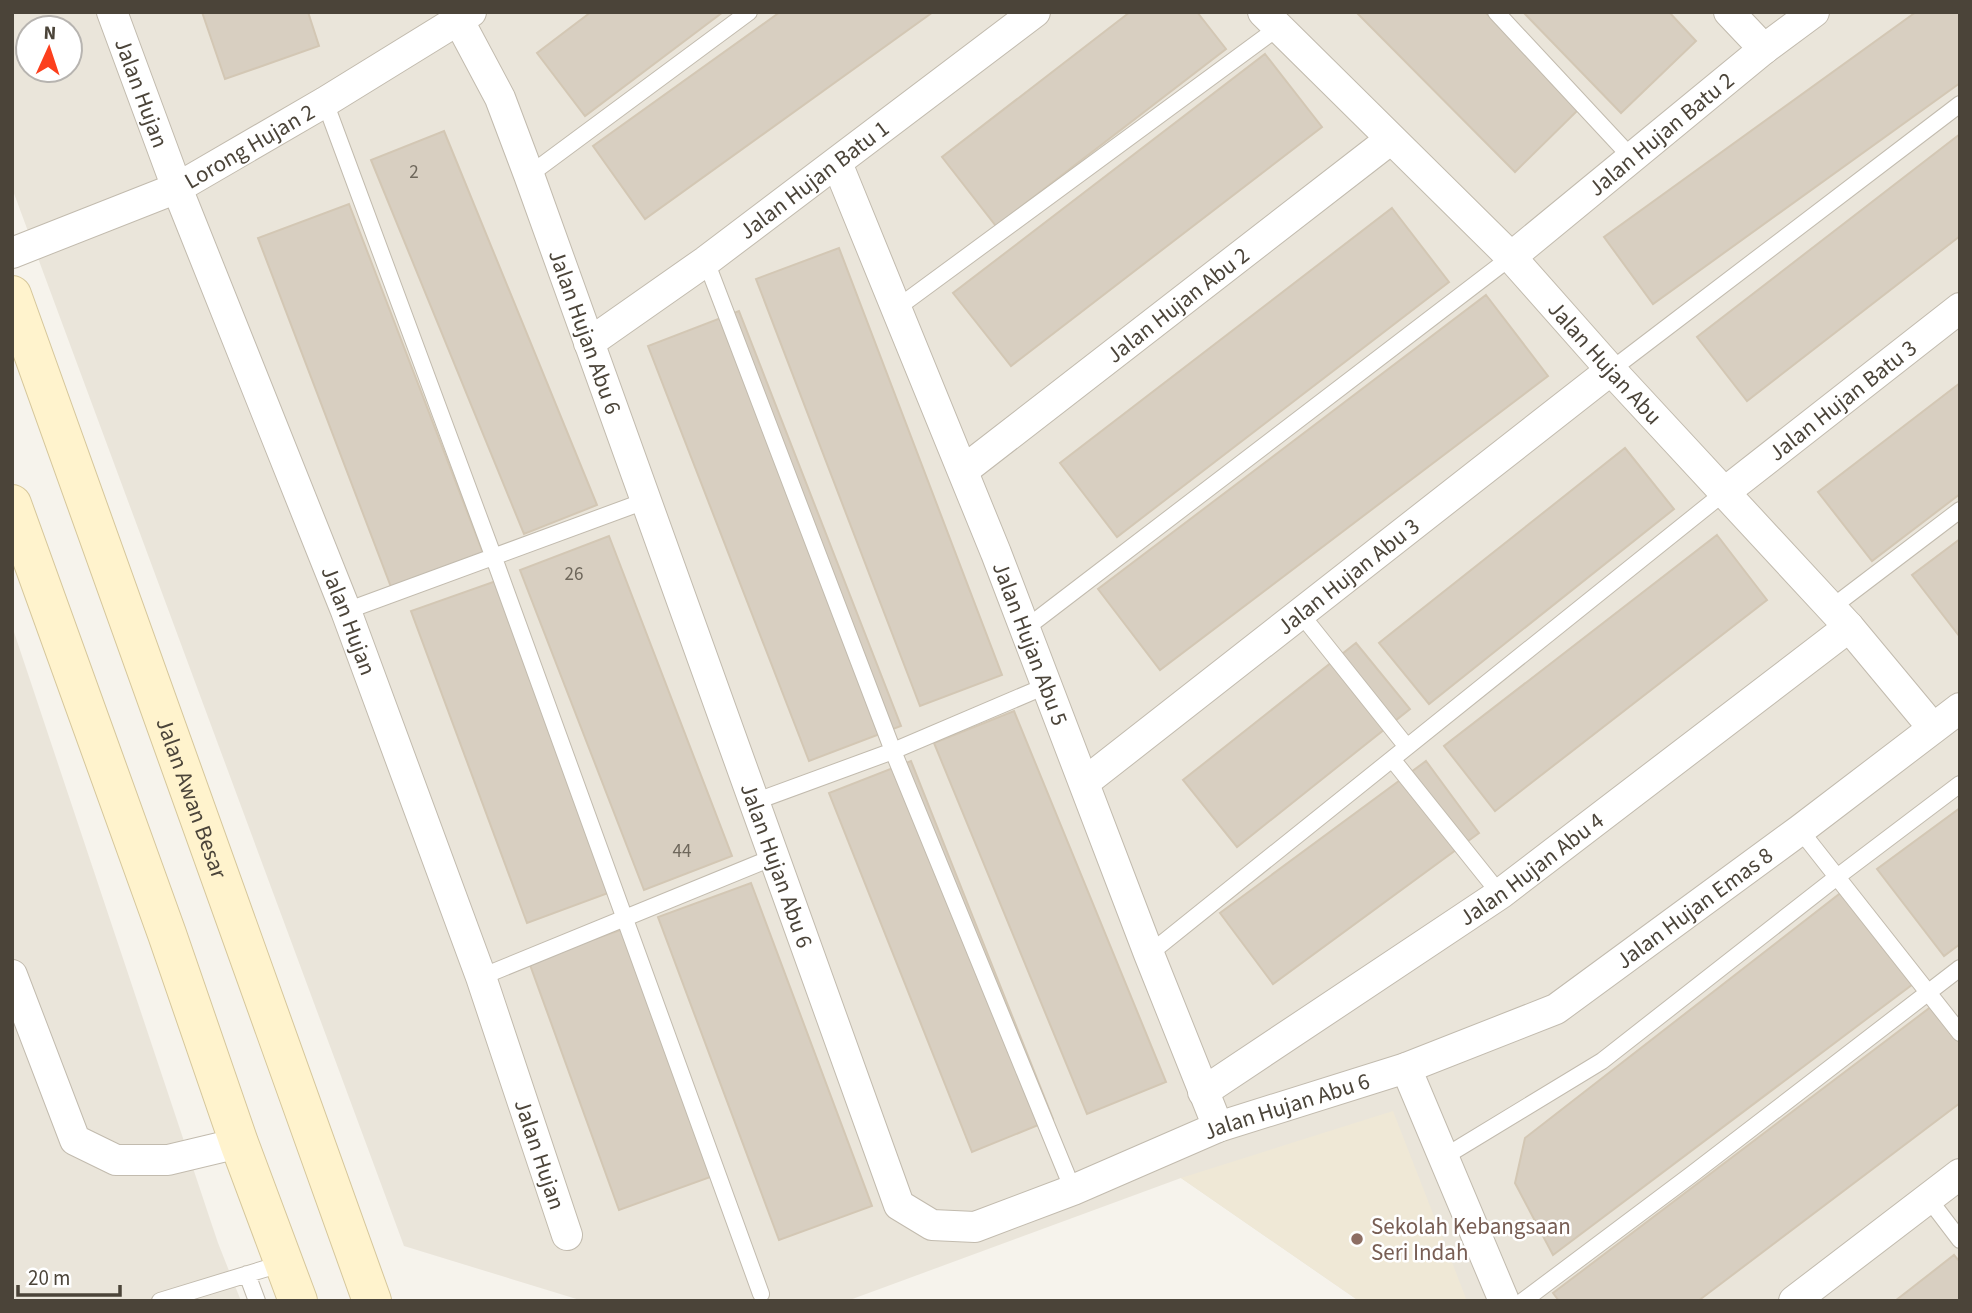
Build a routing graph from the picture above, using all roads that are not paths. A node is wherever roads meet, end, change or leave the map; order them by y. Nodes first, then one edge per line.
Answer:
1 (112, 12) edge
2 (749, 12) edge
3 (1035, 12) edge
4 (1496, 12) edge
5 (1729, 12) edge
6 (1814, 12) edge
7 (465, 17) edge
8 (1271, 20) edge
9 (1764, 49) junction
10 (326, 102) junction
11 (1960, 104) edge
12 (1391, 139) junction
13 (1631, 157) junction
14 (837, 163) junction
15 (529, 175) junction
16 (177, 188) junction
17 (12, 253) edge
18 (1511, 257) junction
19 (706, 261) junction
20 (12, 295) edge
21 (897, 308) junction
22 (1960, 308) edge
23 (589, 343) junction
24 (1611, 370) junction
25 (964, 470) junction
26 (1725, 492) junction
27 (645, 501) junction
28 (12, 504) edge
29 (1960, 510) edge
30 (494, 558) junction
31 (346, 611) junction
32 (1300, 613) junction
33 (1840, 618) junction
34 (1026, 628) junction
35 (1048, 685) junction
36 (1960, 708) edge
37 (1933, 728) junction
38 (1407, 747) junction
39 (892, 751) junction
40 (1392, 759) junction
41 (1085, 782) junction
42 (1960, 784) edge
43 (754, 802) junction
44 (1800, 830) junction
45 (774, 857) junction
46 (1836, 877) junction
47 (1500, 894) junction
48 (624, 919) junction
49 (1149, 954) junction
50 (1960, 968) edge
51 (12, 975) edge
52 (481, 977) junction
53 (1928, 992) junction
54 (1960, 1033) edge
55 (1406, 1068) junction
56 (1203, 1092) junction
57 (1218, 1127) junction
58 (239, 1143) junction
59 (1444, 1157) junction
60 (1960, 1174) edge
61 (1073, 1191) junction
62 (1928, 1198) junction
63 (567, 1234) dead end
64 (1960, 1240) edge
65 (284, 1263) junction
66 (247, 1274) junction
67 (761, 1294) dead end
68 (160, 1301) edge
69 (257, 1301) edge
70 (298, 1301) edge
71 (372, 1301) edge
72 (1504, 1301) edge
73 (1523, 1301) edge
74 (1794, 1301) edge

1 - 16 street, Jalan Hujan
2 - 15 lane
3 - 14 street, Jalan Hujan Batu 1
4 - 13 lane
5 - 9 street
6 - 9 street, Jalan Hujan Batu 2
7 - 10 street, Lorong Hujan 2
7 - 15 street, Jalan Hujan Abu 6
8 - 12 street, Jalan Hujan Abu
8 - 21 lane
9 - 13 street, Jalan Hujan Batu 2
10 - 16 street, Lorong Hujan 2
10 - 30 lane
11 - 24 lane
12 - 18 street, Jalan Hujan Abu
12 - 25 street, Jalan Hujan Abu 2
13 - 18 street, Jalan Hujan Batu 2
14 - 19 street, Jalan Hujan Batu 1
14 - 21 street, Jalan Hujan Abu 5
15 - 23 street, Jalan Hujan Abu 6
16 - 17 street, Lorong Hujan 2
16 - 31 street, Jalan Hujan
18 - 24 street, Jalan Hujan Abu
18 - 34 lane
19 - 23 street, Jalan Hujan Batu 1
19 - 39 lane
20 - 71 main road, Jalan Awan Besar
21 - 25 street, Jalan Hujan Abu 5
22 - 26 street, Jalan Hujan Batu 3
23 - 27 street, Jalan Hujan Abu 6
24 - 26 street, Jalan Hujan Abu
24 - 32 street, Jalan Hujan Abu 3
25 - 34 street, Jalan Hujan Abu 5
26 - 33 street, Jalan Hujan Abu
26 - 38 lane
27 - 30 lane
27 - 43 street, Jalan Hujan Abu 6
28 - 58 main road
29 - 33 lane
30 - 31 lane
30 - 48 lane
31 - 52 street, Jalan Hujan
32 - 38 lane
32 - 41 street, Jalan Hujan Abu 3
33 - 37 street, Jalan Hujan Abu
33 - 47 street, Jalan Hujan Abu 4
34 - 35 street, Jalan Hujan Abu 5
35 - 39 lane
35 - 41 street, Jalan Hujan Abu 5
36 - 37 street, Jalan Hujan Emas 8
37 - 44 street, Jalan Hujan Emas 8
38 - 40 lane
39 - 43 lane
39 - 61 lane
40 - 47 lane
40 - 49 lane
41 - 49 street, Jalan Hujan Abu 5
42 - 46 lane
43 - 45 street, Jalan Hujan Abu 6
44 - 46 lane
44 - 55 street, Jalan Hujan Emas 8
45 - 48 lane
45 - 61 street, Jalan Hujan Abu 6
46 - 53 lane
46 - 59 lane
47 - 56 street, Jalan Hujan Abu 4
48 - 52 lane
48 - 67 lane
49 - 56 street, Jalan Hujan Abu 5
50 - 53 lane
51 - 58 street
52 - 63 street, Jalan Hujan
53 - 54 lane
53 - 73 lane
55 - 57 street, Jalan Hujan Abu 6
55 - 59 street
56 - 57 street, Jalan Hujan Abu 5
57 - 61 street, Jalan Hujan Abu 6
58 - 65 main road
59 - 72 street
60 - 62 street
62 - 64 lane
62 - 74 street
65 - 66 lane
65 - 70 main road
66 - 68 lane
66 - 69 lane

